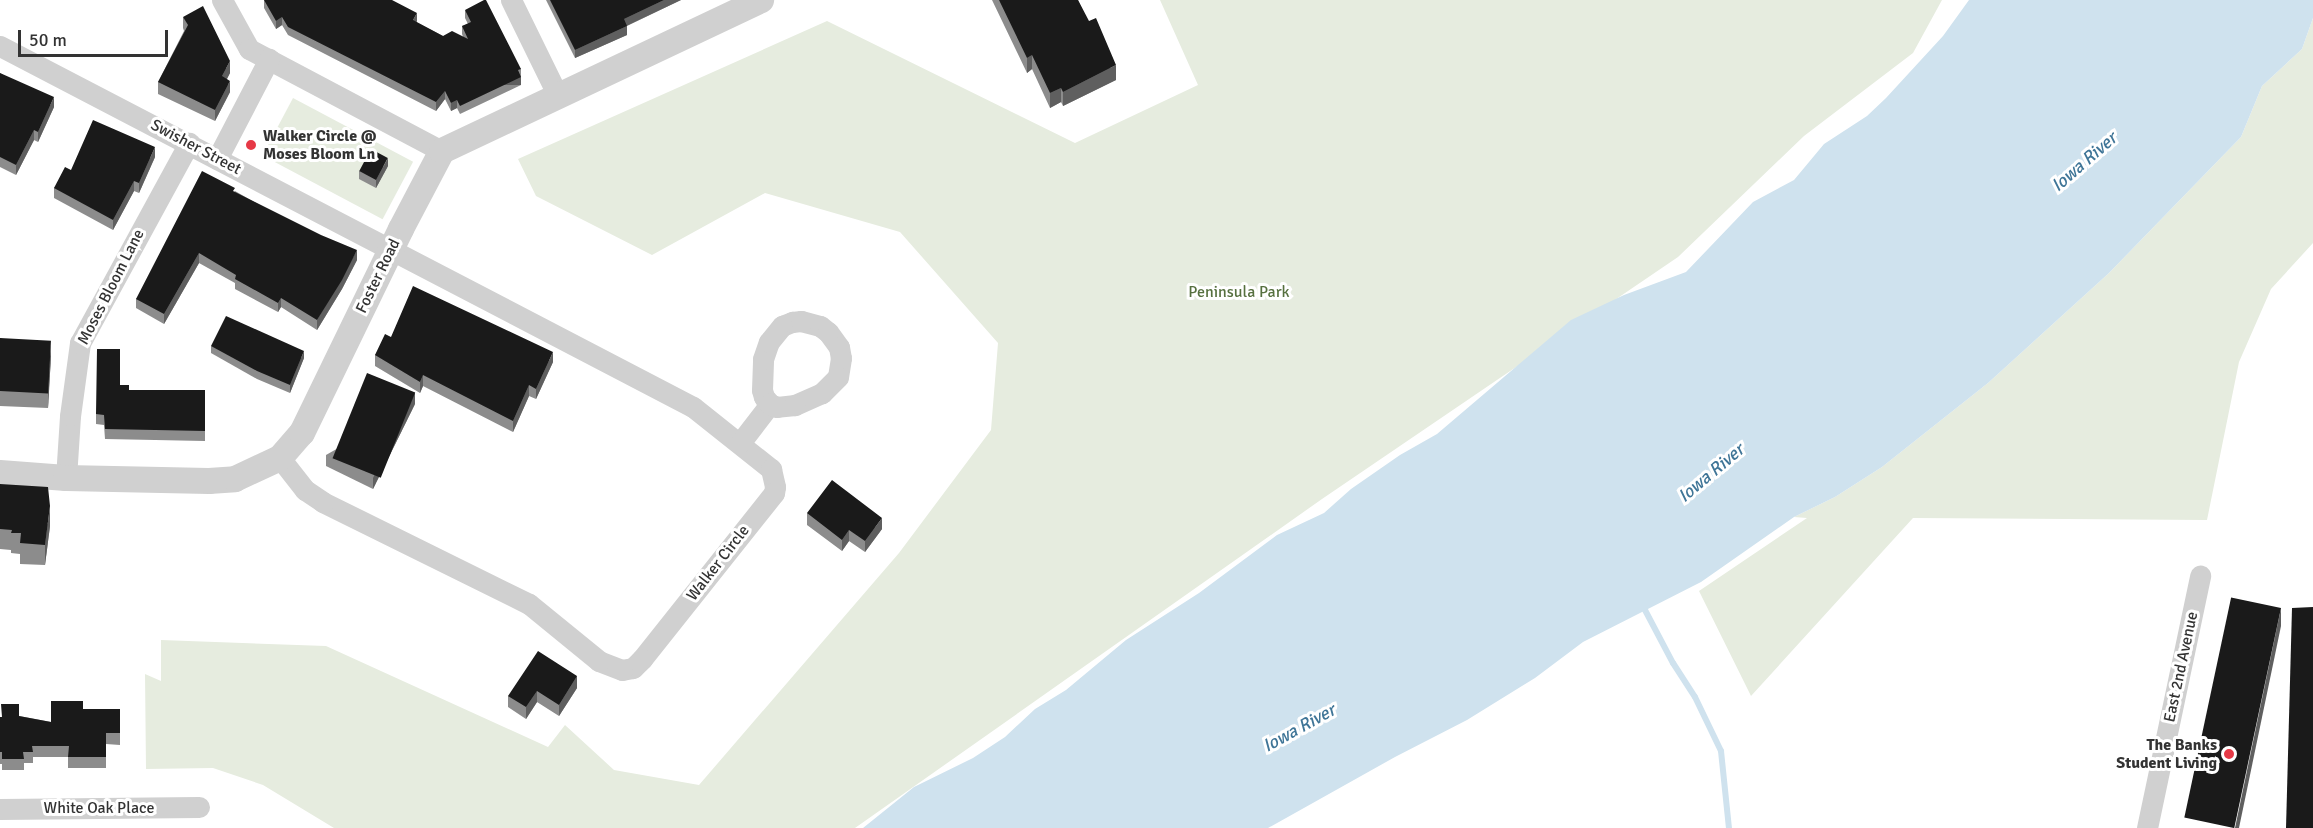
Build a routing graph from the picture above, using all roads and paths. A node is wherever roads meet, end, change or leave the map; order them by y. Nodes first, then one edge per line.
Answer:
1 (222, 0) edge
2 (511, 0) edge
3 (761, 0) edge
4 (0, 46) edge
5 (269, 59) junction
6 (558, 96) junction
7 (189, 143) junction
8 (442, 151) junction
9 (218, 159) junction
10 (392, 250) junction
11 (770, 404) junction
12 (740, 443) junction
13 (280, 458) junction
14 (0, 473) edge
15 (66, 478) junction
16 (2200, 576) dead end
17 (199, 807) dead end
18 (0, 808) edge
19 (2147, 828) edge

1 - 5 street
2 - 6 street
3 - 6 street
4 - 7 street, Swisher Street
5 - 8 street
5 - 9 street
6 - 8 street
7 - 9 street, Swisher Street
7 - 15 street, Moses Bloom Lane
8 - 10 street, Foster Road
9 - 10 street, Swisher Street
10 - 12 street, Walker Circle
10 - 13 street, Foster Road
11 - 11 street
11 - 12 street
12 - 13 street, Walker Circle
13 - 15 street, Foster Road
14 - 15 street, Foster Road
16 - 19 street, East 2nd Avenue
17 - 18 street, White Oak Place

